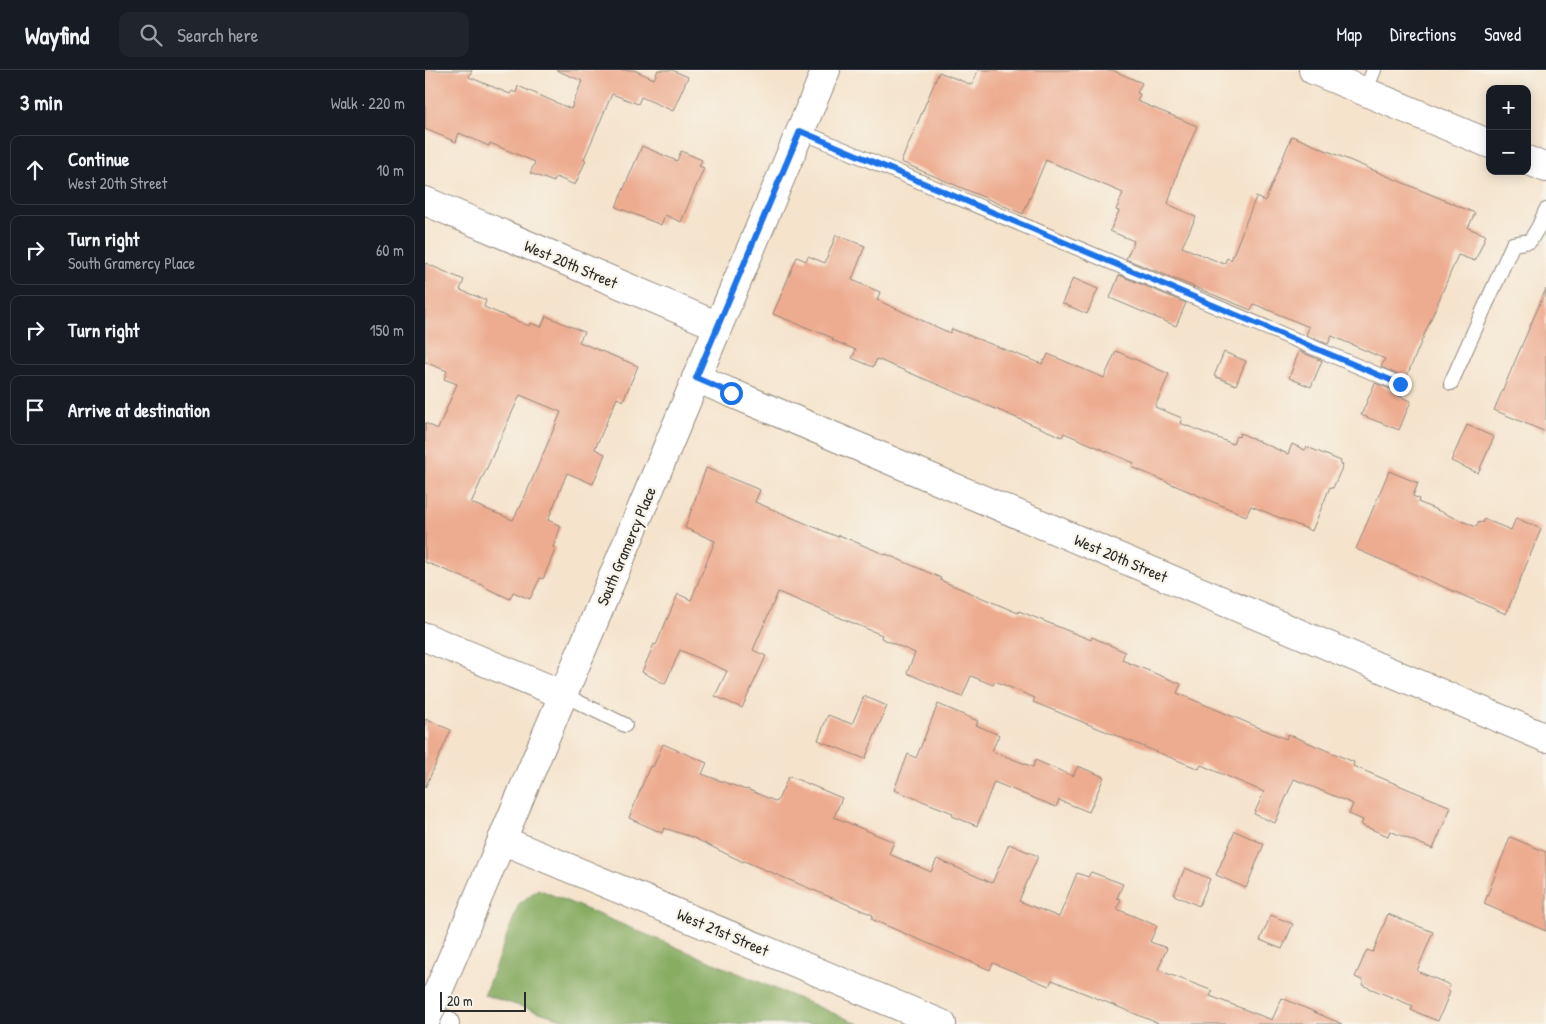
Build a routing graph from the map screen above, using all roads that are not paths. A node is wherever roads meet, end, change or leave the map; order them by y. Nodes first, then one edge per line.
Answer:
1 (826, 70) edge
2 (1313, 70) edge
3 (1369, 81) edge
4 (800, 131) junction
5 (1486, 142) edge
6 (1531, 162) edge
7 (1546, 168) edge
8 (425, 201) edge
9 (1546, 210) edge
10 (718, 326) junction
11 (696, 378) junction
12 (1451, 383) dead end
13 (1400, 384) dead end
14 (425, 638) edge
15 (563, 695) junction
16 (625, 725) dead end
17 (1546, 738) edge
18 (503, 840) junction
19 (425, 1017) edge
20 (425, 1022) edge
21 (445, 1024) edge
22 (943, 1024) edge

1 - 4 main road, South Gramercy Place
2 - 3 main road
3 - 5 main road
4 - 10 main road, South Gramercy Place
4 - 13 lane
6 - 7 main road
8 - 10 main road, West 20th Street
9 - 12 lane
10 - 11 main road, South Gramercy Place
11 - 15 main road, South Gramercy Place
11 - 17 main road, West 20th Street
14 - 15 main road
15 - 16 lane
15 - 18 main road, South Gramercy Place
18 - 20 main road, South Gramercy Place, bridge
18 - 22 main road, West 21st Street
19 - 21 main road

